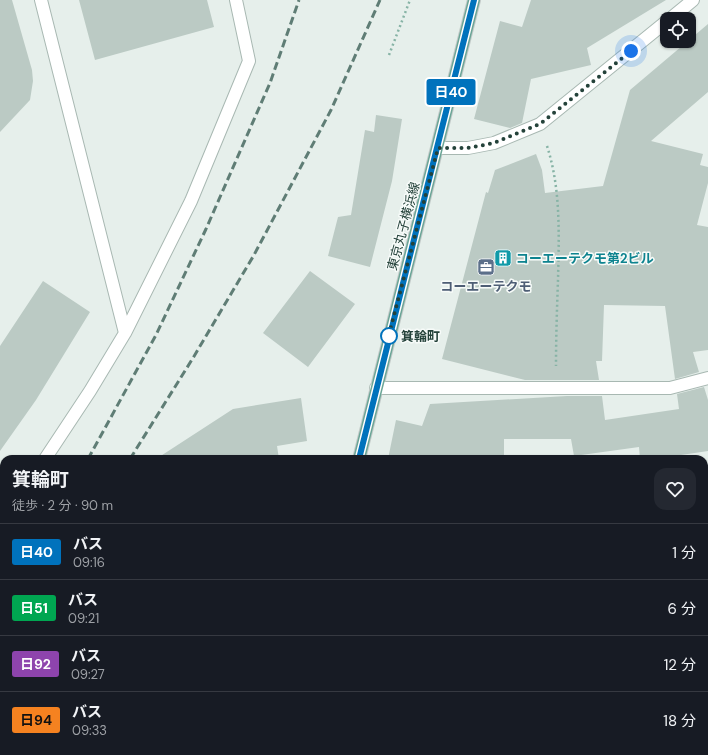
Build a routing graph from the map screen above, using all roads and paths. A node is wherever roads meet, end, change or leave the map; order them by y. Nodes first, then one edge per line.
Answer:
1 (41, 0) edge
2 (236, 0) edge
3 (410, 0) edge
4 (474, 0) edge
5 (693, 0) edge
6 (678, 12) edge
7 (660, 27) edge
8 (389, 55) dead end
9 (540, 124) junction
10 (438, 148) junction
11 (125, 333) junction
12 (708, 378) edge
13 (376, 388) junction
14 (555, 388) junction
15 (48, 455) edge
16 (360, 455) edge

1 - 11 street
2 - 11 street
3 - 8 path
4 - 10 main road, 東京丸子横浜線
5 - 6 street
7 - 9 street
9 - 10 street
9 - 14 path
10 - 13 main road, 東京丸子横浜線
11 - 15 street
12 - 14 street
13 - 14 street
13 - 16 main road, 東京丸子横浜線

